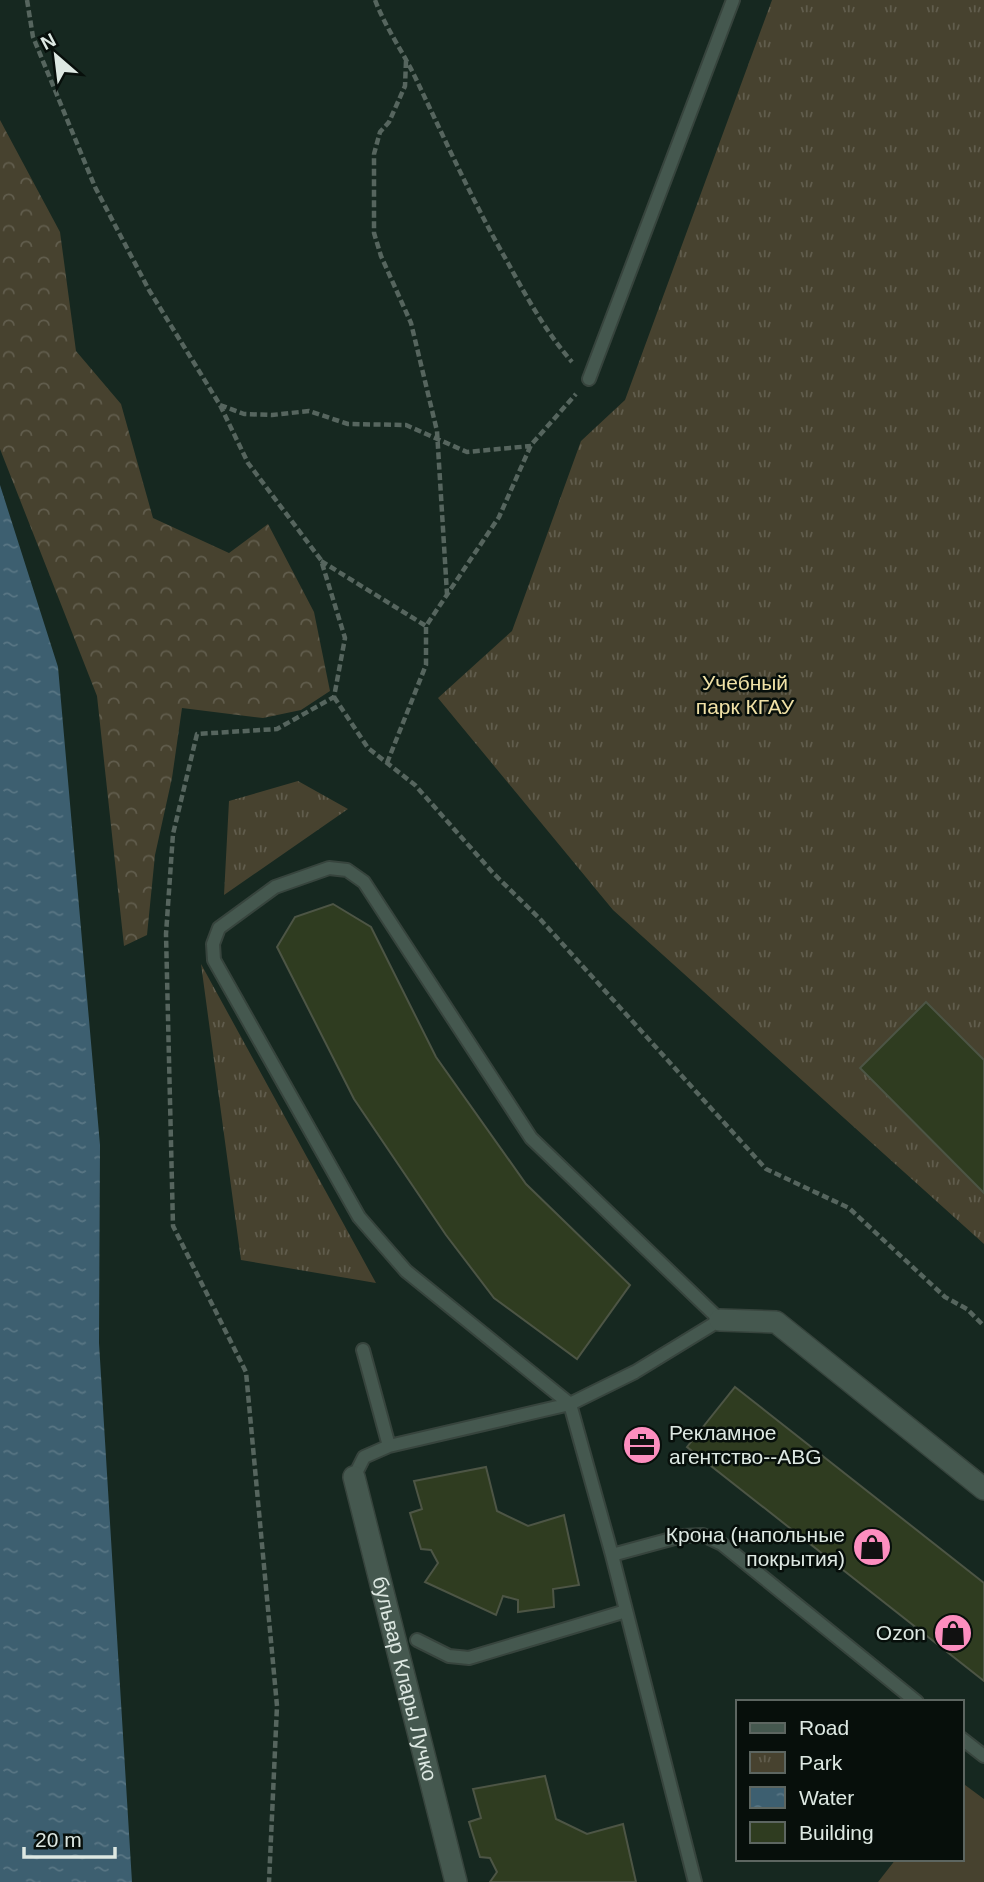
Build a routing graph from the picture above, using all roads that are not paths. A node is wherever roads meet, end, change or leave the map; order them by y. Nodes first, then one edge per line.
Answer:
1 (733, 0) edge
2 (589, 379) road end
3 (720, 1320) junction
4 (363, 1350) dead end
5 (570, 1404) junction
6 (389, 1446) junction
7 (354, 1478) joint
8 (984, 1489) edge
9 (611, 1555) junction
10 (626, 1611) junction
11 (417, 1640) dead end
12 (915, 1700) edge
13 (963, 1740) edge
14 (984, 1756) edge
15 (456, 1882) edge
16 (695, 1882) edge

1 - 2 lane
3 - 5 lane
3 - 5 lane
3 - 8 street
4 - 6 lane
5 - 6 lane
5 - 9 lane
6 - 7 lane
7 - 15 street, бульвар Клары Лучко
9 - 10 lane
9 - 12 lane
10 - 11 lane
10 - 16 lane
13 - 14 lane

